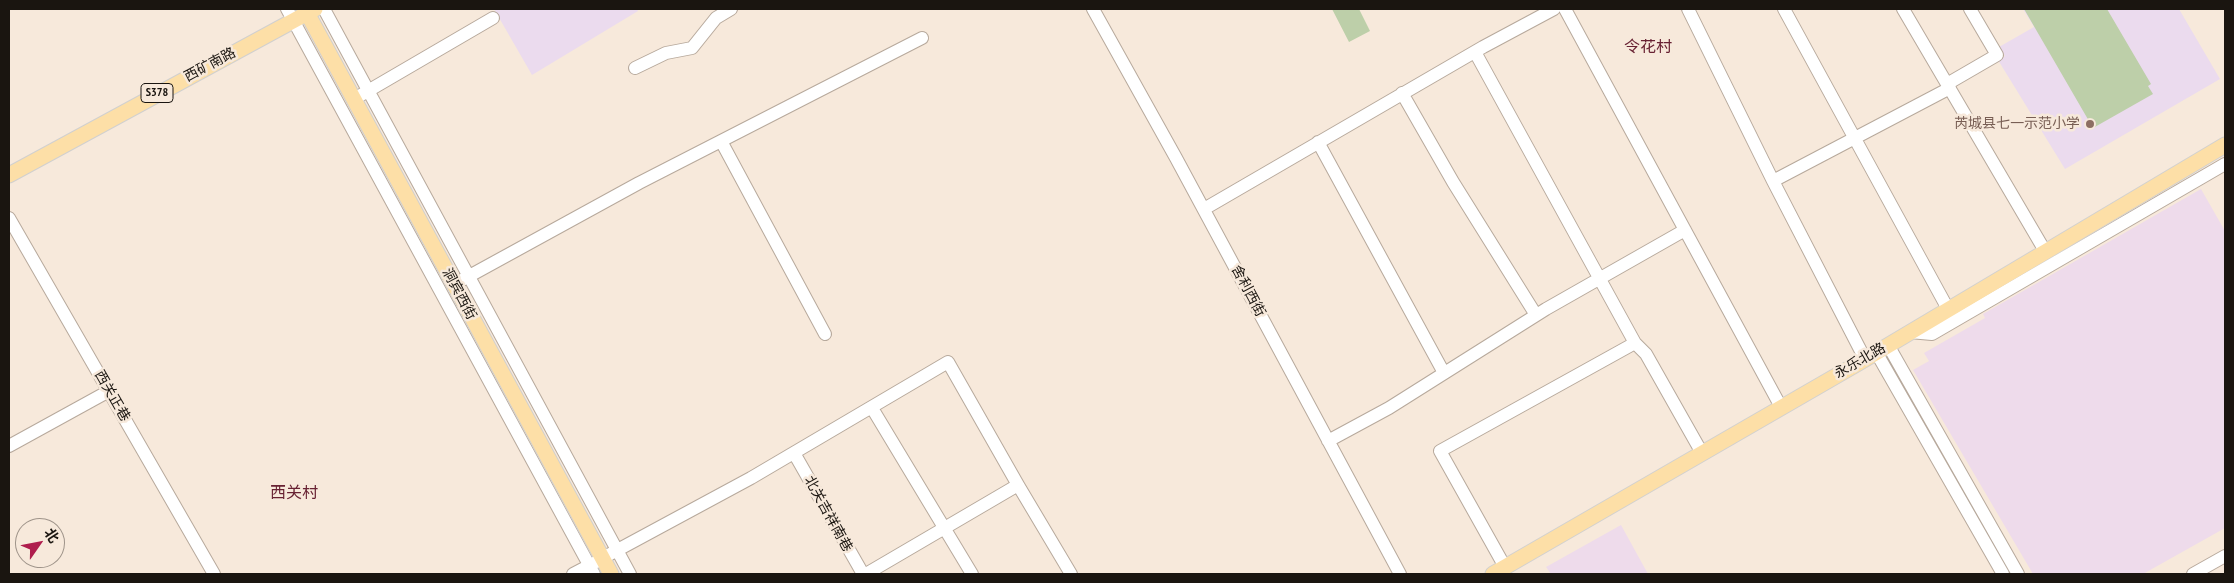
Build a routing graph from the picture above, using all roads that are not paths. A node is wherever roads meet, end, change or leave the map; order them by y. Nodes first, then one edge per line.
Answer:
1 (324, 9) edge
2 (732, 9) edge
3 (1093, 9) edge
4 (1554, 9) edge
5 (1565, 9) edge
6 (1688, 9) edge
7 (1784, 9) edge
8 (1903, 9) edge
9 (1970, 9) edge
10 (301, 12) edge
11 (493, 18) dead end
12 (922, 38) dead end
13 (1475, 52) junction
14 (635, 68) dead end
15 (1949, 86) junction
16 (368, 91) junction
17 (1402, 94) junction
18 (354, 99) junction
19 (1854, 137) junction
20 (721, 140) junction
21 (1318, 142) junction
22 (2225, 145) edge
23 (2225, 164) edge
24 (9, 175) edge
25 (1773, 181) junction
26 (1204, 210) junction
27 (9, 218) edge
28 (1685, 230) junction
29 (2045, 251) junction
30 (468, 276) junction
31 (1599, 279) junction
32 (454, 284) junction
33 (1948, 309) junction
34 (1536, 315) junction
35 (1910, 332) junction
36 (825, 334) dead end
37 (1635, 343) junction
38 (1876, 352) junction
39 (1444, 373) junction
40 (109, 391) junction
41 (1781, 407) junction
42 (872, 408) junction
43 (1328, 441) junction
44 (9, 446) edge
45 (794, 453) junction
46 (1702, 453) junction
47 (1018, 485) junction
48 (944, 528) junction
49 (617, 550) junction
50 (2225, 556) edge
51 (595, 566) edge
52 (1499, 571) edge
53 (214, 574) edge
54 (573, 574) edge
55 (611, 574) edge
56 (630, 574) edge
57 (864, 574) edge
58 (972, 574) edge
59 (1071, 574) edge
60 (1400, 574) edge
61 (2003, 574) edge
62 (2018, 574) edge
63 (2193, 574) edge

1 - 16 street
2 - 14 street
3 - 26 street, 舍利西街
4 - 13 street
5 - 28 street
6 - 25 street
7 - 19 street
8 - 15 street
9 - 15 street
10 - 18 main road, 洞宾西街
10 - 24 main road, 西矿南路 / S378
10 - 51 street
11 - 16 street
12 - 20 street
13 - 17 street
13 - 31 street
15 - 19 street
15 - 29 street
16 - 18 street
16 - 30 street
17 - 21 street
17 - 34 street
18 - 32 main road, 洞宾西街
19 - 25 street
19 - 33 street
20 - 30 street
20 - 36 street
21 - 26 street
21 - 39 street
22 - 29 main road, 永乐北路
23 - 35 street
25 - 38 street
26 - 43 street, 舍利西街
27 - 40 street, 西关正巷
28 - 31 street
28 - 41 street
29 - 33 main road, 永乐北路
30 - 32 street
30 - 49 street
31 - 34 street
31 - 37 street
32 - 51 main road, 洞宾西街
33 - 35 main road, 永乐北路
34 - 39 street
35 - 38 main road, 永乐北路
37 - 46 street
37 - 52 street
38 - 41 main road, 永乐北路
38 - 61 street
38 - 62 street
39 - 43 street
40 - 44 street
40 - 53 street, 西关正巷
41 - 46 main road, 永乐北路
42 - 45 street
42 - 47 street
42 - 48 street
43 - 60 street, 舍利西街
45 - 49 street
45 - 57 street, 北关吉祥南巷
46 - 52 main road, 永乐北路
47 - 48 street
47 - 59 street
48 - 57 street
48 - 58 street
49 - 51 street
49 - 56 street
50 - 63 street
51 - 54 street
51 - 55 main road, 洞宾西街

